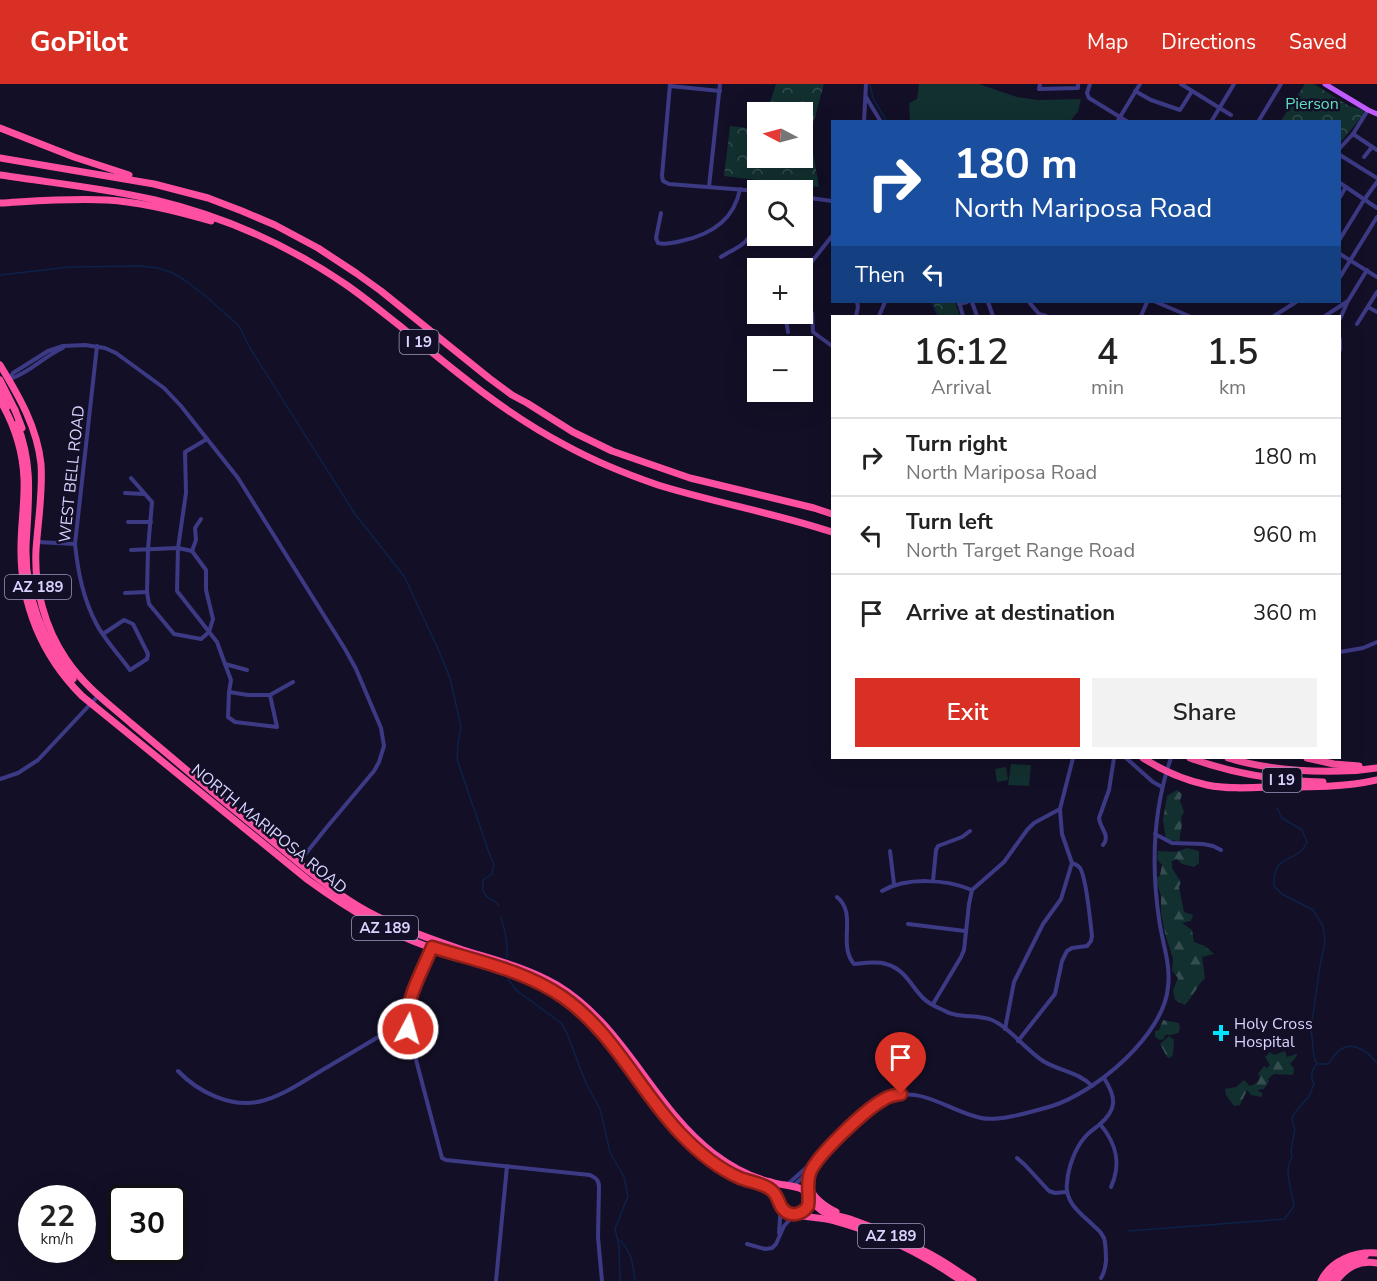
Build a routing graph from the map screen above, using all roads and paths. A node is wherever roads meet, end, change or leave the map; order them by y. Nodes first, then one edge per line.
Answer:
1 (720, 84) edge
2 (866, 84) edge
3 (1078, 84) edge
4 (1089, 84) edge
5 (1140, 84) edge
6 (1180, 84) edge
7 (1234, 84) edge
8 (1281, 84) edge
9 (1325, 84) edge
10 (670, 85) edge
11 (1040, 86) edge
12 (720, 91) junction
13 (1135, 91) junction
14 (1192, 91) junction
15 (866, 97) junction
16 (1219, 108) junction
17 (1368, 110) junction
18 (876, 113) junction
19 (1377, 114) edge
20 (1232, 116) dead end
21 (864, 119) edge
22 (1119, 119) edge
23 (880, 120) edge
24 (1212, 120) edge
25 (1259, 120) edge
26 (0, 128) edge
27 (1353, 134) junction
28 (1341, 147) edge
29 (1375, 148) edge
30 (1341, 156) edge
31 (1365, 157) dead end
32 (0, 158) edge
33 (0, 175) edge
34 (1377, 180) edge
35 (154, 184) junction
36 (1341, 184) edge
37 (709, 186) junction
38 (1346, 187) junction
39 (740, 189) junction
40 (747, 190) edge
41 (1341, 195) edge
42 (813, 198) edge
43 (1364, 200) junction
44 (831, 201) edge
45 (0, 203) edge
46 (1377, 208) edge
47 (661, 213) dead end
48 (1377, 217) edge
49 (831, 237) edge
50 (1341, 237) edge
51 (747, 240) edge
52 (1341, 255) edge
53 (721, 257) dead end
54 (813, 260) edge
55 (1350, 260) junction
56 (312, 263) junction
57 (1366, 270) junction
58 (1341, 275) edge
59 (1377, 277) edge
60 (1377, 292) edge
61 (1348, 302) junction
62 (1030, 303) edge
63 (1158, 303) edge
64 (1294, 303) edge
65 (1368, 307) junction
66 (1377, 312) edge
67 (1042, 315) edge
68 (1187, 315) edge
69 (1276, 315) edge
70 (1327, 315) edge
71 (1341, 317) edge
72 (787, 324) edge
73 (813, 324) edge
74 (1357, 324) dead end
75 (788, 332) dead end
76 (831, 345) edge
77 (97, 346) junction
78 (0, 365) edge
79 (2, 383) edge
80 (0, 400) edge
81 (13, 411) junction
82 (207, 439) junction
83 (131, 478) dead end
84 (125, 493) dead end
85 (145, 494) junction
86 (831, 514) edge
87 (201, 519) dead end
88 (128, 522) dead end
89 (151, 522) junction
90 (831, 532) edge
91 (37, 542) junction
92 (75, 544) junction
93 (178, 548) junction
94 (148, 549) junction
95 (131, 550) dead end
96 (192, 551) junction
97 (147, 592) junction
98 (125, 593) dead end
99 (209, 632) junction
100 (104, 634) junction
101 (55, 640) junction
102 (1377, 642) edge
103 (1341, 652) edge
104 (225, 664) junction
105 (247, 670) dead end
106 (293, 682) dead end
107 (229, 692) junction
108 (270, 695) junction
109 (94, 700) junction
110 (1072, 759) edge
111 (1114, 759) edge
112 (1127, 759) edge
113 (1145, 759) edge
114 (1171, 759) edge
115 (1193, 759) edge
116 (1232, 759) edge
117 (1312, 759) edge
118 (1377, 767) edge
119 (1166, 771) junction
120 (0, 779) edge
121 (1377, 779) edge
122 (1162, 787) junction
123 (1060, 809) junction
124 (248, 831) junction
125 (970, 831) dead end
126 (1155, 834) junction
127 (1103, 845) dead end
128 (890, 850) dead end
129 (1221, 850) dead end
130 (299, 863) junction
131 (1072, 863) junction
132 (933, 881) junction
133 (894, 884) junction
134 (972, 890) junction
135 (882, 891) dead end
136 (837, 897) dead end
137 (343, 901) junction
138 (908, 924) dead end
139 (965, 932) junction
140 (432, 947) junction
141 (492, 962) junction
142 (523, 972) junction
143 (933, 1004) junction
144 (406, 1022) junction
145 (1005, 1029) junction
146 (1018, 1041) junction
147 (178, 1071) dead end
148 (635, 1075) junction
149 (645, 1077) junction
150 (1104, 1077) junction
151 (1092, 1086) junction
152 (671, 1122) junction
153 (681, 1123) junction
154 (1101, 1124) junction
155 (823, 1153) junction
156 (715, 1155) junction
157 (706, 1156) junction
158 (1017, 1158) dead end
159 (814, 1160) junction
160 (507, 1166) junction
161 (808, 1184) junction
162 (790, 1186) junction
163 (1111, 1187) dead end
164 (1066, 1191) junction
165 (808, 1195) junction
166 (780, 1204) junction
167 (797, 1214) junction
168 (855, 1220) junction
169 (778, 1236) junction
170 (747, 1244) dead end
171 (1377, 1254) edge
172 (1365, 1259) junction
173 (1377, 1263) edge
174 (1101, 1278) dead end
175 (496, 1281) edge
176 (602, 1281) edge
177 (962, 1281) edge
178 (973, 1281) edge
179 (1325, 1281) edge
180 (1335, 1281) edge

1 - 12 street
2 - 15 street
3 - 11 street
4 - 22 street
5 - 13 street
6 - 14 street
7 - 16 street
8 - 25 street
9 - 17 main road
10 - 12 street
10 - 37 street
12 - 37 street
13 - 14 street
13 - 22 street
14 - 16 street
15 - 18 street
15 - 21 street
16 - 20 street
16 - 24 street
17 - 19 main road
17 - 27 street
18 - 21 street
18 - 23 street
26 - 35 highway
27 - 28 street
27 - 29 street
29 - 31 street
30 - 34 street
32 - 35 highway, I 19
33 - 56 highway, I 19
34 - 43 street
35 - 86 highway, I 19
36 - 38 street
37 - 39 street
38 - 41 street
38 - 43 street
39 - 40 street
39 - 47 street
42 - 44 street
43 - 46 street
43 - 50 street
45 - 56 highway
48 - 55 street
49 - 54 street
51 - 53 street
52 - 55 street
55 - 57 street
55 - 58 street
56 - 90 highway, I 19
57 - 59 street
57 - 61 street
60 - 65 street
61 - 70 street
61 - 71 street
62 - 67 street
63 - 68 street
64 - 69 street
65 - 66 street
65 - 74 street
72 - 75 street
73 - 76 street
77 - 79 street
77 - 82 street
77 - 92 street, WEST BELL ROAD
78 - 79 highway, AZ 189
79 - 81 highway, bridge
79 - 91 highway, AZ 189
80 - 109 highway, AZ 189
81 - 101 highway
81 - 109 highway
82 - 93 street
82 - 130 street
83 - 85 street
84 - 85 street
85 - 89 street
87 - 96 street
88 - 89 street
89 - 94 street
91 - 92 street
91 - 101 highway, AZ 189
92 - 100 street, WEST BELL ROAD
93 - 94 street
93 - 96 street
93 - 99 street
94 - 95 street
94 - 97 street
96 - 99 street
97 - 98 street
97 - 99 street
99 - 104 street
100 - 100 street, WEST BELL ROAD
101 - 109 highway, AZ 189
102 - 103 street
104 - 105 street
104 - 107 street
106 - 108 street
107 - 108 street
107 - 108 street
109 - 120 street
109 - 124 highway, NORTH MARIPOSA ROAD / AZ 189
109 - 130 highway, NORTH MARIPOSA ROAD / AZ 189
110 - 123 street
111 - 127 street
112 - 122 street
113 - 119 highway
114 - 119 street
115 - 121 highway, I 19
116 - 118 highway, I 19
117 - 118 highway
119 - 121 highway
119 - 122 street
122 - 126 street
123 - 131 street
123 - 134 street
124 - 130 highway
124 - 137 highway, NORTH MARIPOSA ROAD / AZ 189
125 - 132 street
126 - 129 street
126 - 150 street
128 - 133 street
130 - 137 highway
131 - 145 street
131 - 146 street
132 - 133 street
132 - 134 street
133 - 135 street
134 - 139 street
136 - 143 street
137 - 140 highway, NORTH MARIPOSA ROAD / AZ 189
137 - 141 highway, NORTH MARIPOSA ROAD / AZ 189
138 - 139 street
139 - 143 street
140 - 141 highway, NORTH MARIPOSA ROAD / AZ 189
140 - 144 street
141 - 142 highway, NORTH MARIPOSA ROAD / AZ 189
141 - 142 highway, NORTH MARIPOSA ROAD / AZ 189
142 - 148 highway, NORTH MARIPOSA ROAD / AZ 189
142 - 149 highway, NORTH MARIPOSA ROAD / AZ 189
143 - 145 street
144 - 147 street
144 - 160 street
145 - 146 street
146 - 151 street
148 - 149 highway
148 - 152 highway, NORTH MARIPOSA ROAD / AZ 189
149 - 153 highway, NORTH MARIPOSA ROAD / AZ 189
150 - 151 street
150 - 154 street
151 - 155 street
152 - 153 highway
152 - 157 highway, NORTH MARIPOSA ROAD / AZ 189
153 - 156 highway, NORTH MARIPOSA ROAD / AZ 189
154 - 163 street
154 - 164 street
155 - 159 street
155 - 161 street
156 - 157 highway
156 - 162 highway, NORTH MARIPOSA ROAD / AZ 189
157 - 166 highway, NORTH MARIPOSA ROAD / AZ 189
158 - 164 street
159 - 162 street
159 - 162 street
160 - 175 street
160 - 176 street
161 - 165 street
161 - 168 highway
162 - 165 highway, NORTH MARIPOSA ROAD / AZ 189
162 - 166 highway
164 - 174 street
165 - 167 highway
165 - 168 highway, NORTH MARIPOSA ROAD / AZ 189
166 - 167 highway, NORTH MARIPOSA ROAD / AZ 189
166 - 169 street
167 - 169 street
167 - 177 highway, NORTH MARIPOSA ROAD / AZ 189
168 - 178 highway, NORTH MARIPOSA ROAD / AZ 189
169 - 170 street
171 - 172 highway
171 - 179 highway
172 - 173 highway
172 - 179 highway
172 - 180 highway

